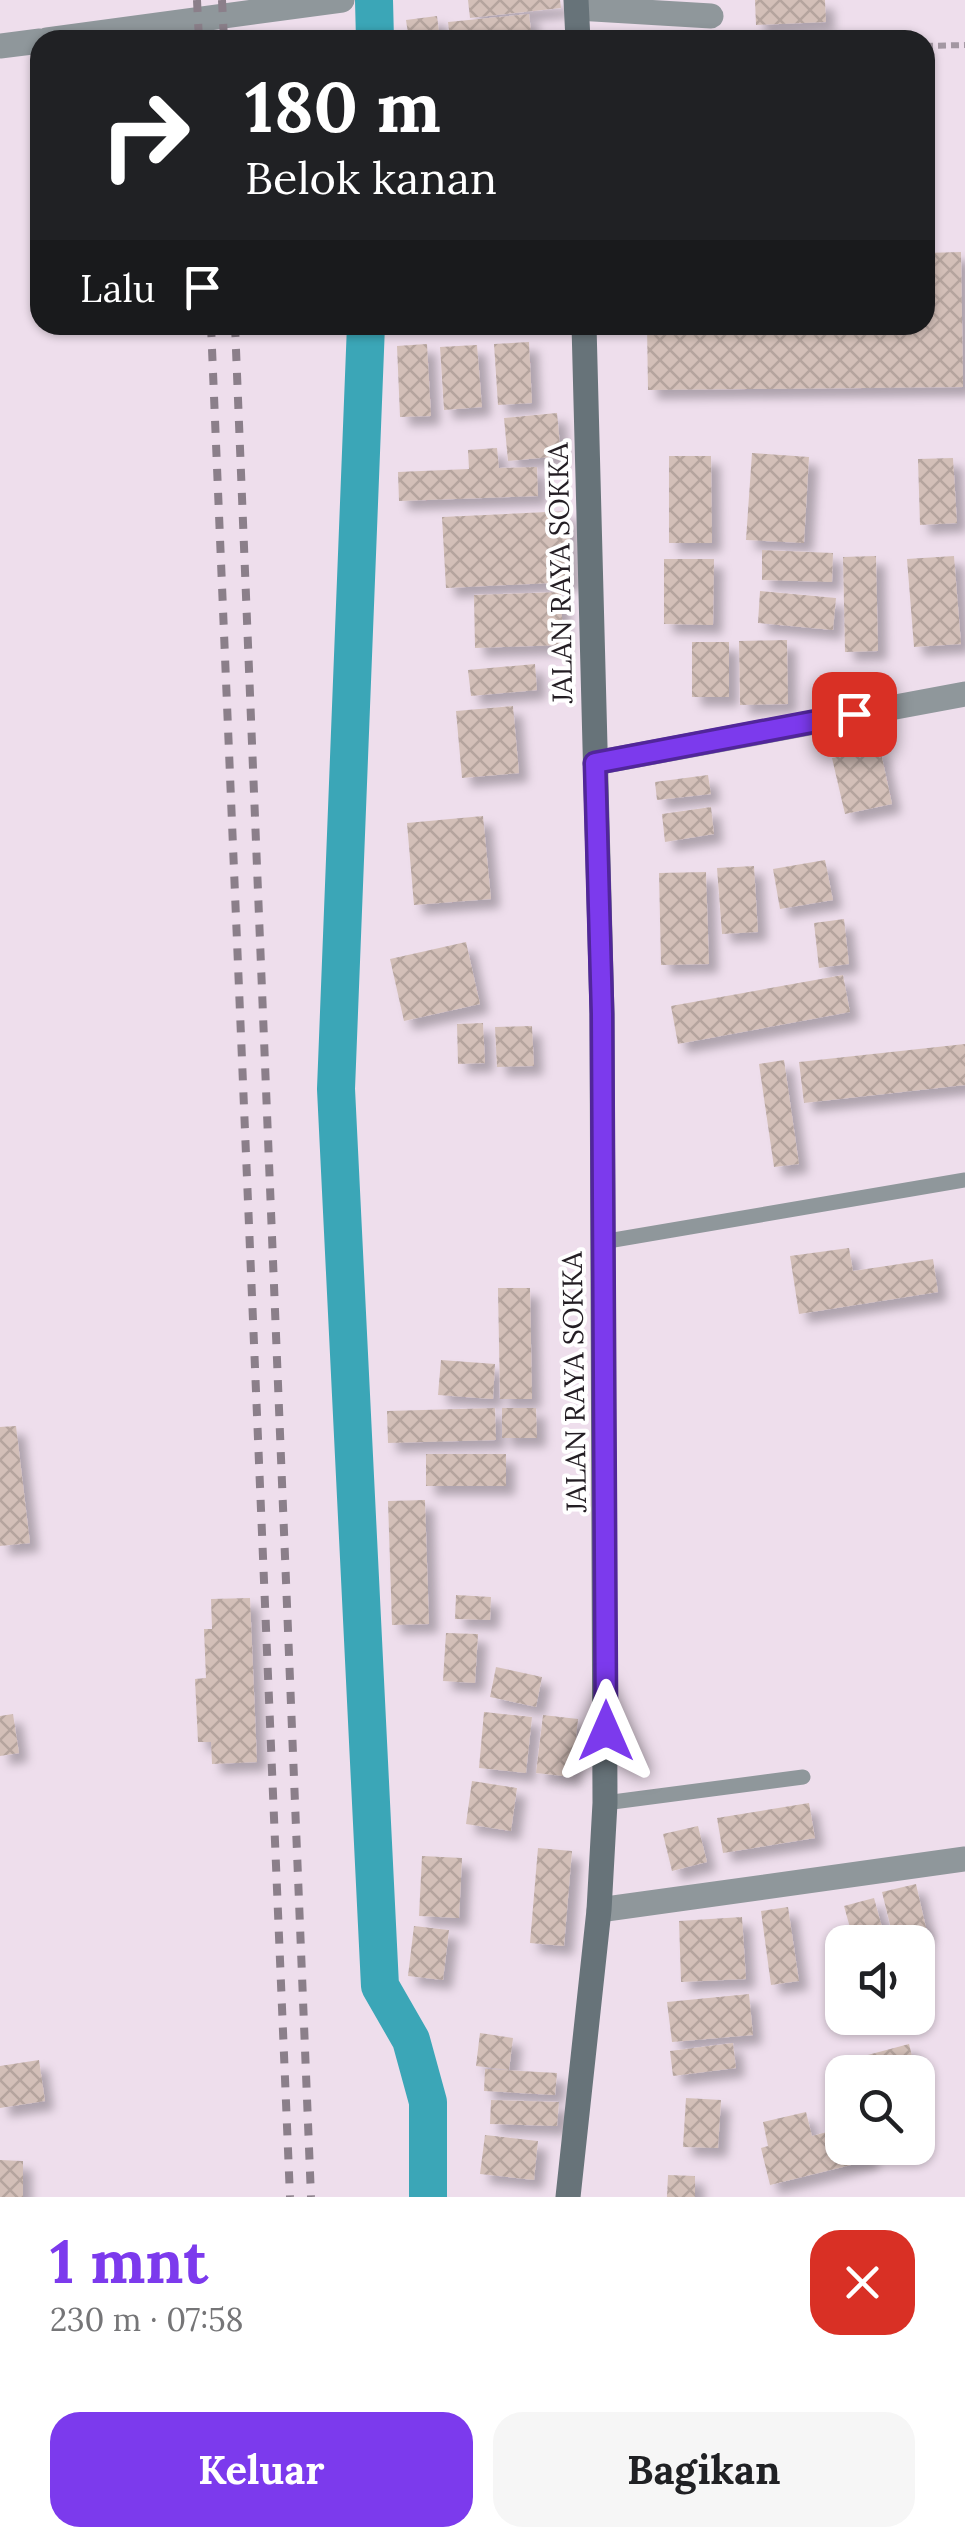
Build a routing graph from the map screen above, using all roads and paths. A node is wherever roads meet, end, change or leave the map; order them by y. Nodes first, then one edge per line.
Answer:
1 (342, 0) edge
2 (576, 4) edge
3 (711, 16) joint
4 (118, 30) edge
5 (577, 30) edge
6 (725, 30) edge
7 (30, 42) edge
8 (965, 45) edge
9 (0, 46) edge
10 (935, 46) edge
11 (584, 335) edge
12 (965, 694) edge
13 (595, 763) junction
14 (965, 1180) edge
15 (602, 1242) junction
16 (803, 1777) dead end
17 (606, 1802) junction
18 (965, 1860) edge
19 (599, 1910) junction
20 (568, 2197) edge

1 - 4 street
2 - 3 street
2 - 5 main road
3 - 6 path
7 - 9 street
8 - 10 path
11 - 13 main road, JALAN RAYA SOKKA
12 - 13 street
13 - 15 main road, JALAN RAYA SOKKA
14 - 15 lane
15 - 17 main road, JALAN RAYA SOKKA
16 - 17 lane
17 - 19 main road, JALAN RAYA SOKKA
18 - 19 street
19 - 20 main road, JALAN RAYA SOKKA

